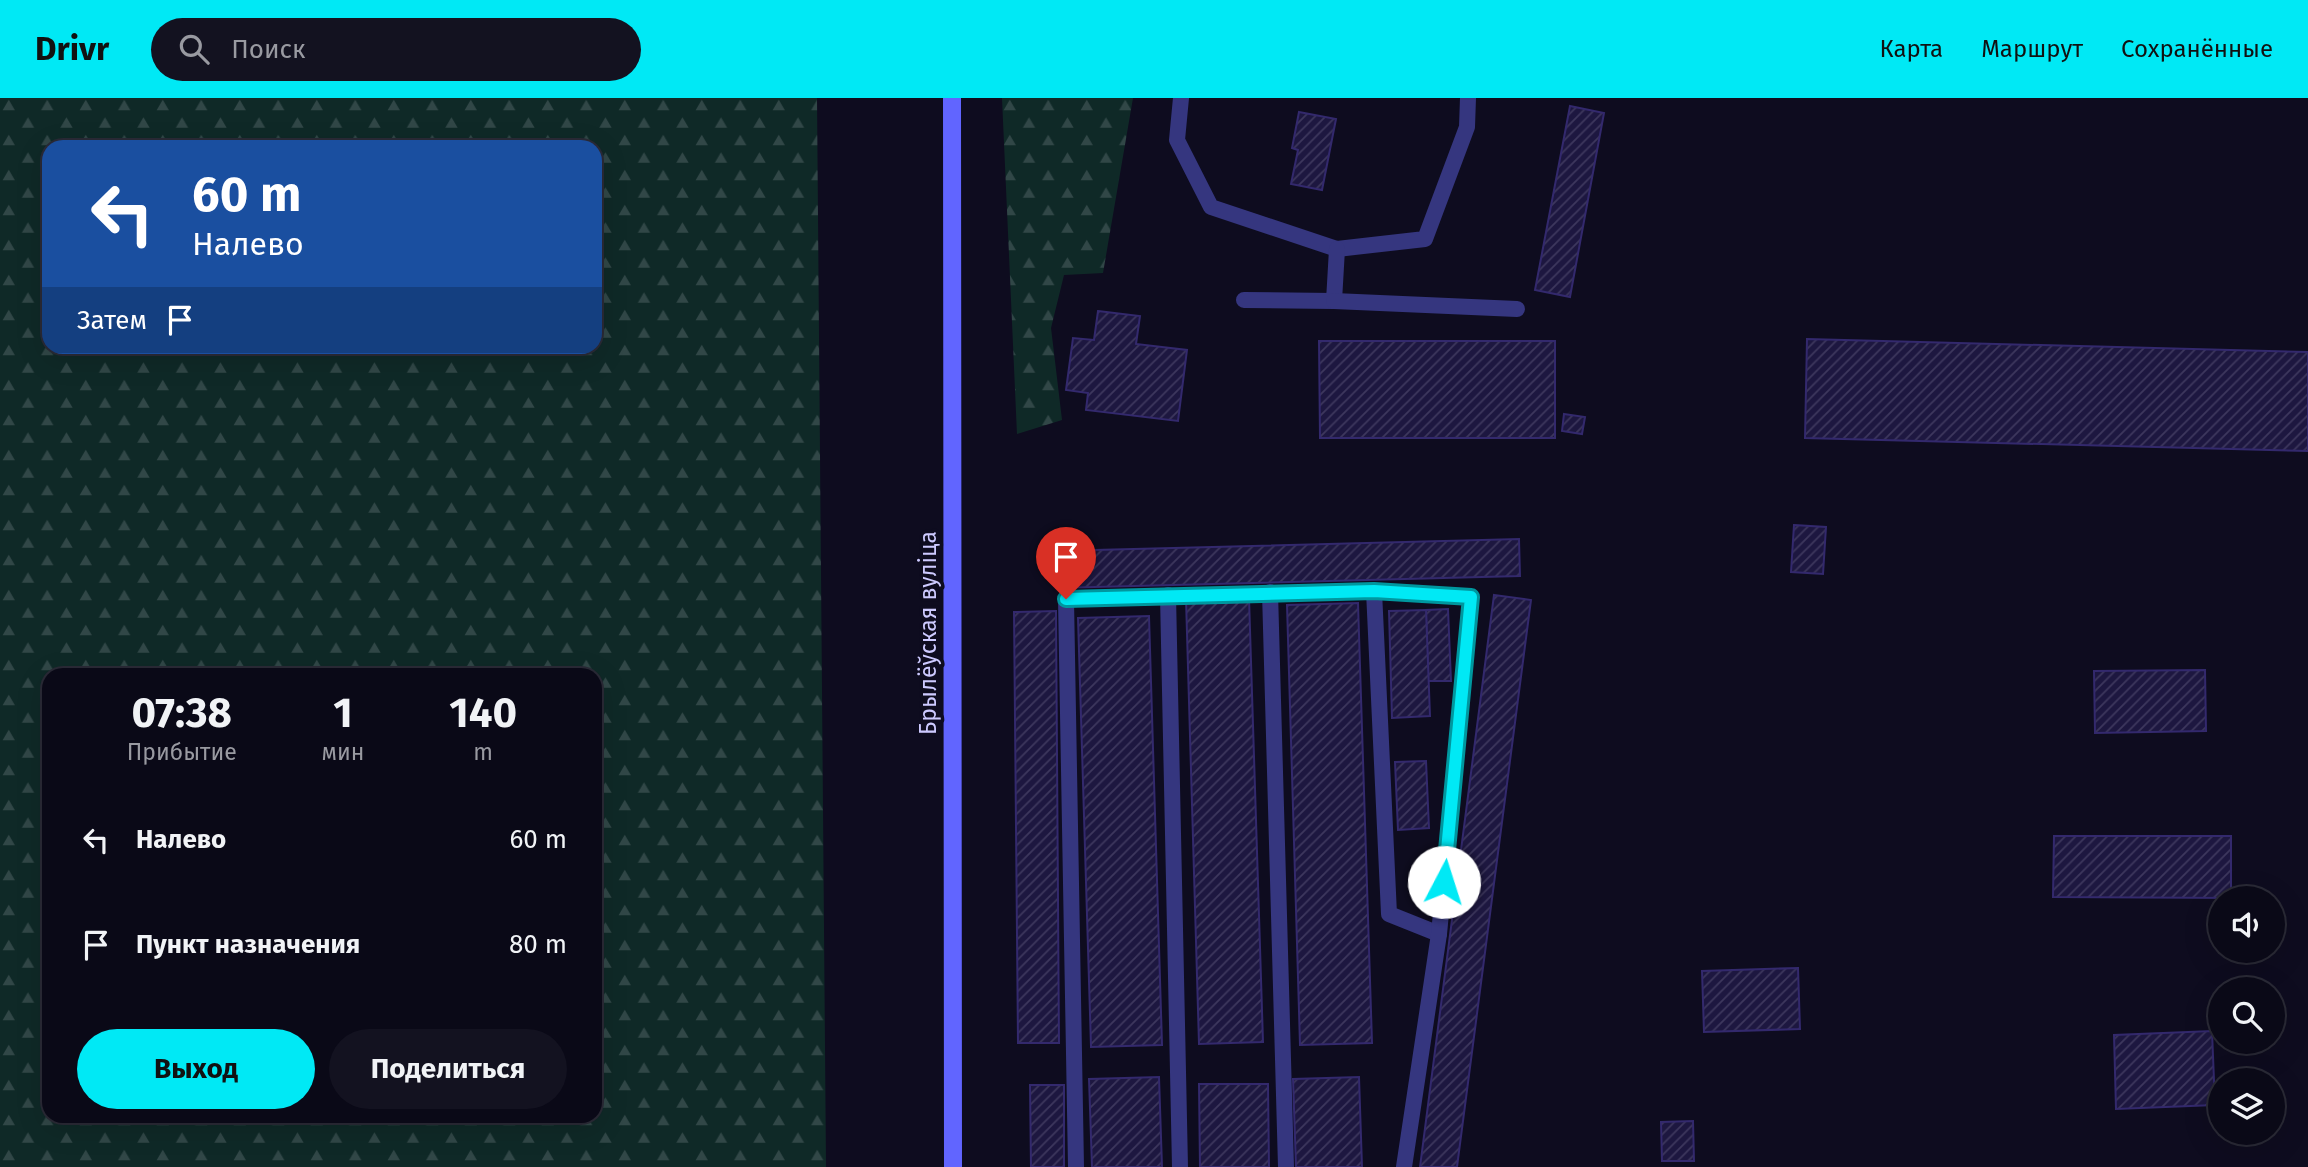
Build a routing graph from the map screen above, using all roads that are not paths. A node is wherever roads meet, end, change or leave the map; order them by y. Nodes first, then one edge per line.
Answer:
1 (952, 98) edge
2 (1181, 98) edge
3 (1468, 98) edge
4 (1337, 249) junction
5 (1244, 300) dead end
6 (1334, 301) junction
7 (1517, 309) dead end
8 (1374, 591) junction
9 (1270, 592) junction
10 (1168, 595) junction
11 (1440, 934) junction
12 (953, 1167) edge
13 (1076, 1167) edge
14 (1180, 1167) edge
15 (1286, 1167) edge
16 (1404, 1167) edge

1 - 12 street, Брылёўская вуліца
2 - 4 lane
3 - 4 lane
4 - 6 lane
5 - 6 lane
6 - 7 lane
8 - 9 lane
8 - 11 lane
8 - 11 lane
9 - 10 lane
9 - 15 lane
10 - 13 lane
10 - 14 lane
11 - 16 lane

